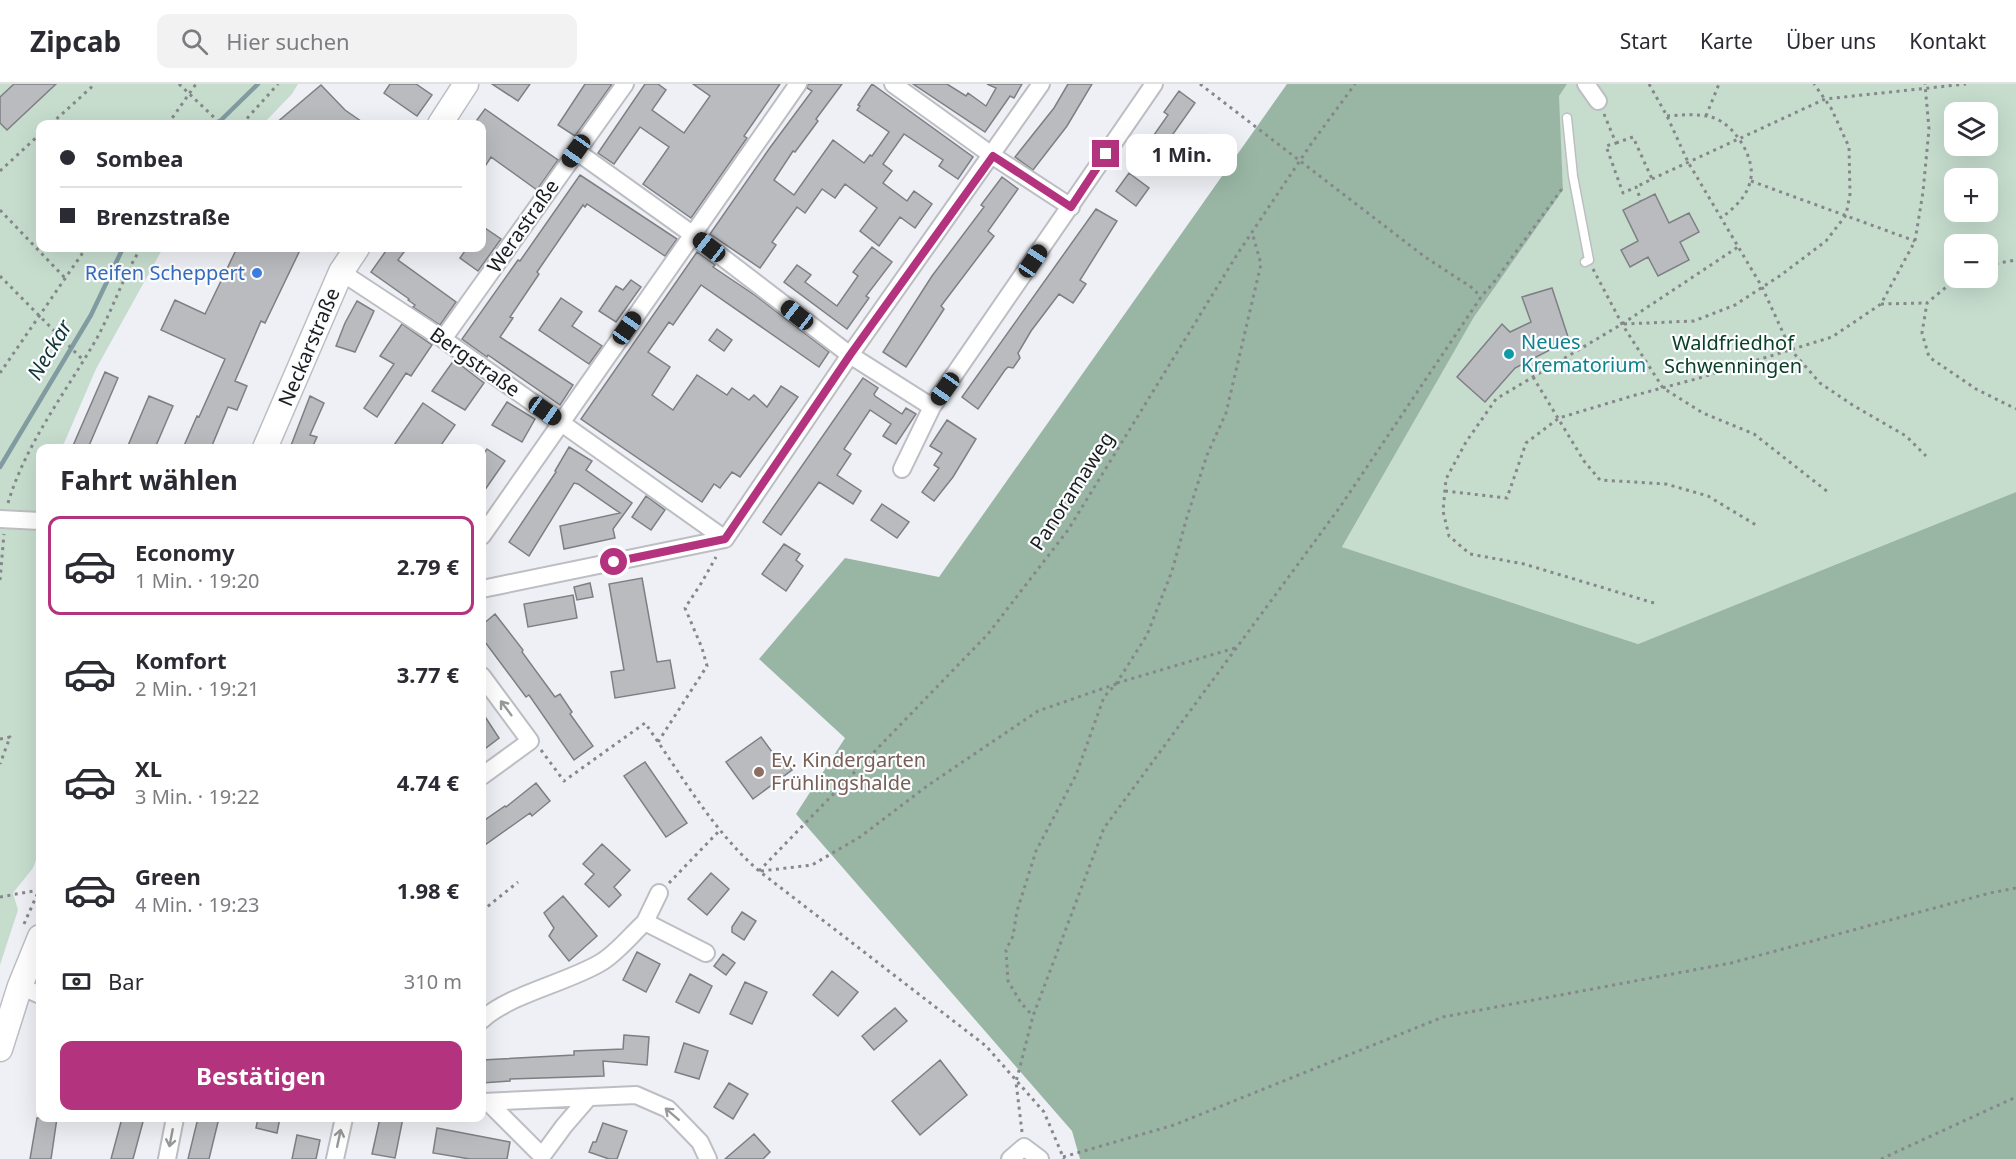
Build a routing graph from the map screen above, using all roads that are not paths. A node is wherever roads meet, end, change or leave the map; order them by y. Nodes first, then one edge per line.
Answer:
1 (466, 84) edge
2 (625, 84) edge
3 (798, 84) edge
4 (893, 84) edge
5 (1041, 84) edge
6 (1154, 84) edge
7 (1586, 84) edge
8 (1598, 101) road end
9 (1567, 117) dead end
10 (443, 120) edge
11 (576, 151) junction
12 (993, 156) junction
13 (1071, 207) junction
14 (692, 234) junction
15 (354, 252) edge
16 (1587, 261) road end
17 (341, 272) junction
18 (443, 339) junction
19 (850, 355) junction
20 (932, 407) junction
21 (562, 423) junction
22 (266, 444) edge
23 (902, 469) dead end
24 (36, 521) edge
25 (3, 523) edge
26 (486, 530) edge
27 (725, 539) junction
28 (486, 588) edge
29 (486, 681) edge
30 (486, 774) edge
31 (659, 893) road end
32 (645, 922) junction
33 (706, 953) dead end
34 (36, 958) edge
35 (30, 990) edge
36 (486, 1015) edge
37 (0, 1049) edge
38 (589, 1097) junction
39 (486, 1102) edge
40 (486, 1103) edge
41 (174, 1122) edge
42 (343, 1122) edge
43 (542, 1158) edge
44 (167, 1159) edge
45 (335, 1159) edge
46 (708, 1159) edge
47 (1010, 1159) edge
48 (1040, 1159) edge

1 - 10 main road
2 - 11 street, Werastraße
3 - 14 street
4 - 12 street
5 - 12 street
6 - 13 street
7 - 8 street
9 - 16 lane
11 - 14 street
11 - 18 street, Werastraße
12 - 13 street
12 - 19 street
13 - 20 street
14 - 19 street
14 - 21 street
15 - 17 main road, Neckarstraße
17 - 18 street, Bergstraße
17 - 22 main road, Neckarstraße
18 - 21 street, Bergstraße
19 - 20 street
19 - 27 street
20 - 23 street
21 - 26 street
21 - 27 street, Bergstraße
24 - 25 street
27 - 28 street
30 -> 29 street
31 - 32 street
32 - 33 street
32 - 36 street
34 - 35 main road
35 - 37 main road
38 - 39 street
38 - 43 street
46 -> 38 street
40 - 43 street
41 -> 44 street
45 -> 42 street
47 - 48 street

